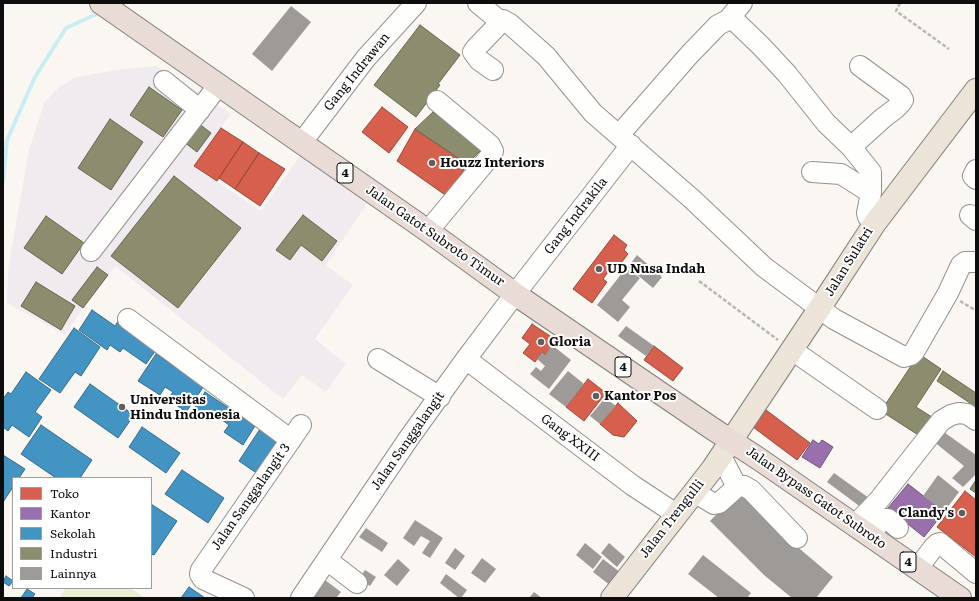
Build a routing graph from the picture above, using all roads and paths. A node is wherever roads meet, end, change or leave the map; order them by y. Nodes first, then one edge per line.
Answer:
1 (101, 3) edge
2 (416, 3) edge
3 (478, 3) edge
4 (742, 3) edge
5 (900, 3) edge
6 (728, 20) junction
7 (501, 22) junction
8 (949, 49) dead end
9 (860, 66) dead end
10 (493, 70) dead end
11 (164, 81) dead end
12 (218, 84) junction
13 (976, 90) edge
14 (437, 101) dead end
15 (200, 110) junction
16 (625, 140) junction
17 (302, 142) junction
18 (851, 147) junction
19 (976, 170) edge
20 (812, 172) dead end
21 (976, 179) edge
22 (871, 193) junction
23 (874, 222) junction
24 (428, 231) junction
25 (91, 251) dead end
26 (976, 262) edge
27 (699, 282) dead end
28 (518, 290) junction
29 (820, 309) junction
30 (128, 319) dead end
31 (792, 350) junction
32 (378, 359) dead end
33 (466, 359) junction
34 (440, 397) junction
35 (877, 409) dead end
36 (976, 420) edge
37 (726, 448) junction
38 (737, 487) junction
39 (694, 492) junction
40 (676, 514) junction
41 (898, 528) dead end
42 (863, 531) junction
43 (798, 538) dead end
44 (327, 560) junction
45 (918, 568) junction
46 (976, 573) edge
47 (357, 583) dead end
48 (244, 598) edge
49 (301, 598) edge
50 (612, 598) edge
51 (960, 598) edge

1 - 12 highway, Jalan Gatot Subroto Timur / 4
2 - 17 street, Gang Indrawan
3 - 7 street
4 - 6 street, Gang Indrakila
5 - 8 path
6 - 16 street, Gang Indrakila
6 - 18 street
7 - 10 street
7 - 16 street
9 - 18 street
11 - 15 street
12 - 15 street
12 - 17 highway, Jalan Gatot Subroto Timur / 4
13 - 23 main road, Jalan Sulatri
14 - 24 street
15 - 25 street
16 - 28 street, Gang Indrakila
16 - 29 street
17 - 24 highway, Jalan Gatot Subroto Timur / 4
18 - 22 street
19 - 21 street
20 - 22 street
22 - 23 street
23 - 29 main road, Jalan Sulatri
24 - 28 highway, Jalan Gatot Subroto Timur / 4
26 - 29 street
27 - 31 path
28 - 33 street, Jalan Sanggalangit
28 - 37 highway, Jalan Gatot Subroto Timur / 4
29 - 31 main road, Jalan Sulatri
30 - 48 street, Jalan Sanggalangit 3
31 - 35 street
31 - 37 main road, Jalan Sulatri
32 - 34 street
33 - 34 street, Jalan Sanggalangit
33 - 40 street, Gang XXIII
34 - 44 street, Jalan Sanggalangit
36 - 42 street
37 - 38 street
37 - 39 main road, Jalan Trengulli
37 - 42 highway, Jalan Bypass Gatot Subroto / 4
38 - 39 street
38 - 43 street
39 - 40 main road, Jalan Trengulli
40 - 50 main road, Jalan Trengulli
41 - 42 street
42 - 45 highway, Jalan Bypass Gatot Subroto / 4
44 - 47 street
44 - 49 street, Jalan Sanggalangit
45 - 46 street
45 - 51 highway, Jalan Bypass Gatot Subroto / 4

